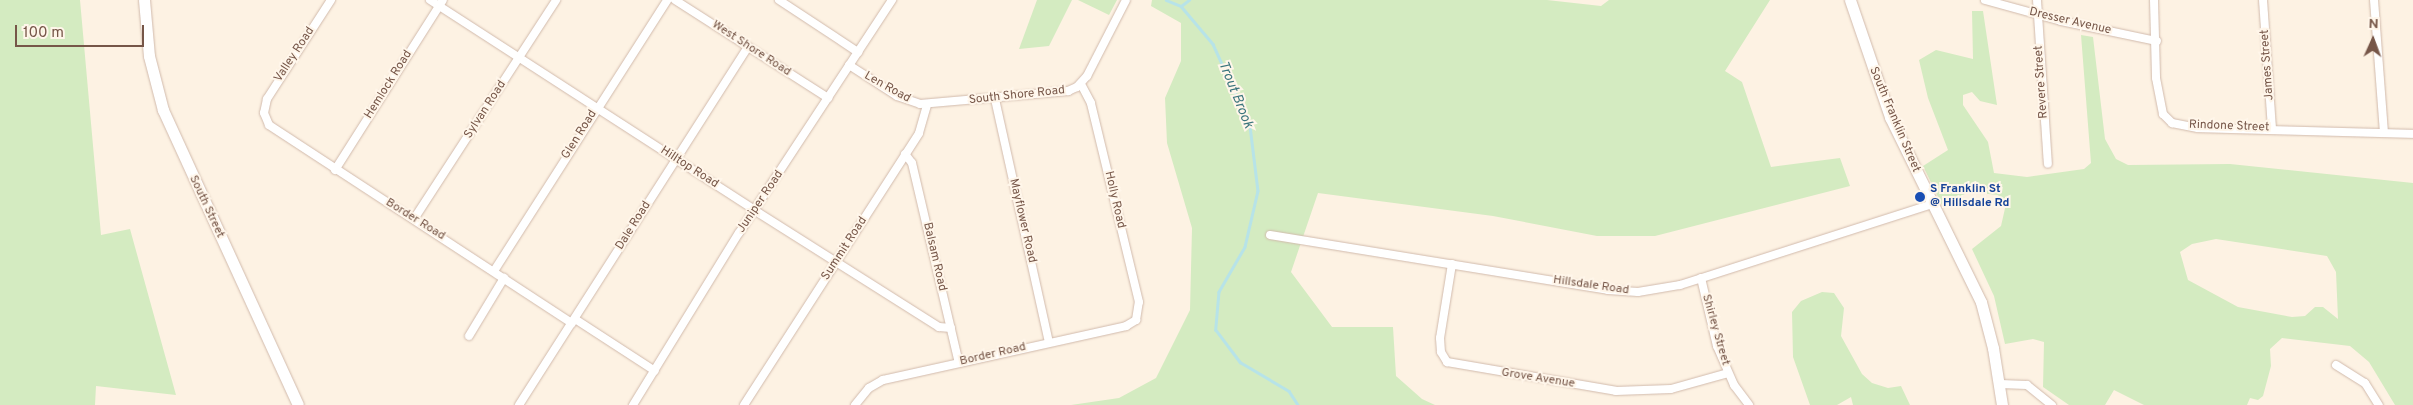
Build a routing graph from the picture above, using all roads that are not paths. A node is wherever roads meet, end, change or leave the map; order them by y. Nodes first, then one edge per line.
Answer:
1 (144, 0) edge
2 (331, 0) edge
3 (430, 0) edge
4 (556, 0) edge
5 (667, 0) edge
6 (675, 0) edge
7 (779, 0) edge
8 (892, 0) edge
9 (1126, 0) edge
10 (1850, 0) edge
11 (1985, 0) edge
12 (2037, 0) edge
13 (2154, 0) edge
14 (2263, 0) edge
15 (2374, 0) edge
16 (441, 3) edge
17 (2038, 15) junction
18 (2157, 40) junction
19 (748, 47) junction
20 (858, 52) junction
21 (519, 59) junction
22 (849, 65) junction
23 (1081, 84) junction
24 (828, 98) junction
25 (995, 99) junction
26 (927, 105) junction
27 (597, 108) junction
28 (264, 113) joint
29 (2272, 129) junction
30 (2384, 133) junction
31 (2413, 134) edge
32 (905, 154) junction
33 (676, 160) junction
34 (2048, 164) dead end
35 (335, 170) junction
36 (1933, 204) junction
37 (754, 210) junction
38 (414, 219) junction
39 (1270, 235) dead end
40 (837, 262) junction
41 (1452, 264) junction
42 (494, 271) junction
43 (504, 278) junction
44 (1701, 278) junction
45 (1138, 317) joint
46 (574, 321) junction
47 (951, 328) junction
48 (469, 336) dead end
49 (1049, 342) junction
50 (959, 363) junction
51 (2336, 365) dead end
52 (655, 371) junction
53 (1728, 373) junction
54 (2000, 384) junction
55 (298, 405) edge
56 (519, 405) edge
57 (633, 405) edge
58 (744, 405) edge
59 (855, 405) edge
60 (1749, 405) edge
61 (2002, 405) edge
62 (2052, 405) edge
63 (2379, 405) edge

1 - 55 main road, South Street
2 - 28 street, Valley Road
3 - 16 street, Hilltop Road
4 - 21 street, Sylvan Road
5 - 27 street, Glen Road
6 - 19 street, West Shore Road
7 - 20 street
8 - 20 street, Juniper Road
9 - 23 street, South Shore Road
10 - 36 main road, South Franklin Street
11 - 17 street, Dresser Avenue
12 - 17 street, Revere Street
13 - 18 street, Rindone Street
14 - 29 street, James Street
15 - 30 street
16 - 21 street, Hilltop Road
16 - 35 street, Hemlock Road
17 - 18 street, Dresser Avenue
17 - 34 street, Revere Street
18 - 29 street, Rindone Street
19 - 24 street, West Shore Road
19 - 33 street, Dale Road
20 - 22 street, Juniper Road
21 - 27 street, Hilltop Road
21 - 38 street, Sylvan Road
22 - 24 street, Juniper Road
22 - 26 street, Len Road
23 - 25 street, South Shore Road
23 - 45 street, Holly Road
24 - 37 street, Juniper Road
25 - 26 street, South Shore Road
25 - 49 street, Mayflower Road
26 - 32 street, Summit Road
27 - 33 street, Hilltop Road
27 - 42 street, Glen Road
28 - 35 street, Border Road
29 - 30 street, Rindone Street
30 - 31 street, Rindone Street
32 - 40 street, Summit Road
32 - 47 street, Balsam Road
33 - 37 street, Hilltop Road
33 - 46 street, Dale Road
35 - 38 street, Border Road
36 - 44 street, Hillsdale Road
36 - 54 main road, South Franklin Street
37 - 40 street, Hilltop Road
37 - 52 street, Juniper Road
38 - 42 street, Border Road
39 - 41 street, Hillsdale Road
40 - 47 street, Hilltop Road
40 - 58 street, Summit Road
41 - 44 street, Hillsdale Road
41 - 53 street, Grove Avenue
42 - 43 street, Border Road
43 - 46 street, Border Road
43 - 48 street
44 - 53 street, Shirley Street
45 - 49 street, Border Road
46 - 52 street, Border Road
46 - 56 street, Dale Road
47 - 50 street, Balsam Road
49 - 50 street, Border Road
50 - 59 street, Border Road
51 - 63 street
52 - 57 street, Juniper Road
53 - 60 street, Shirley Street
54 - 61 main road, South Franklin Street
54 - 62 street

